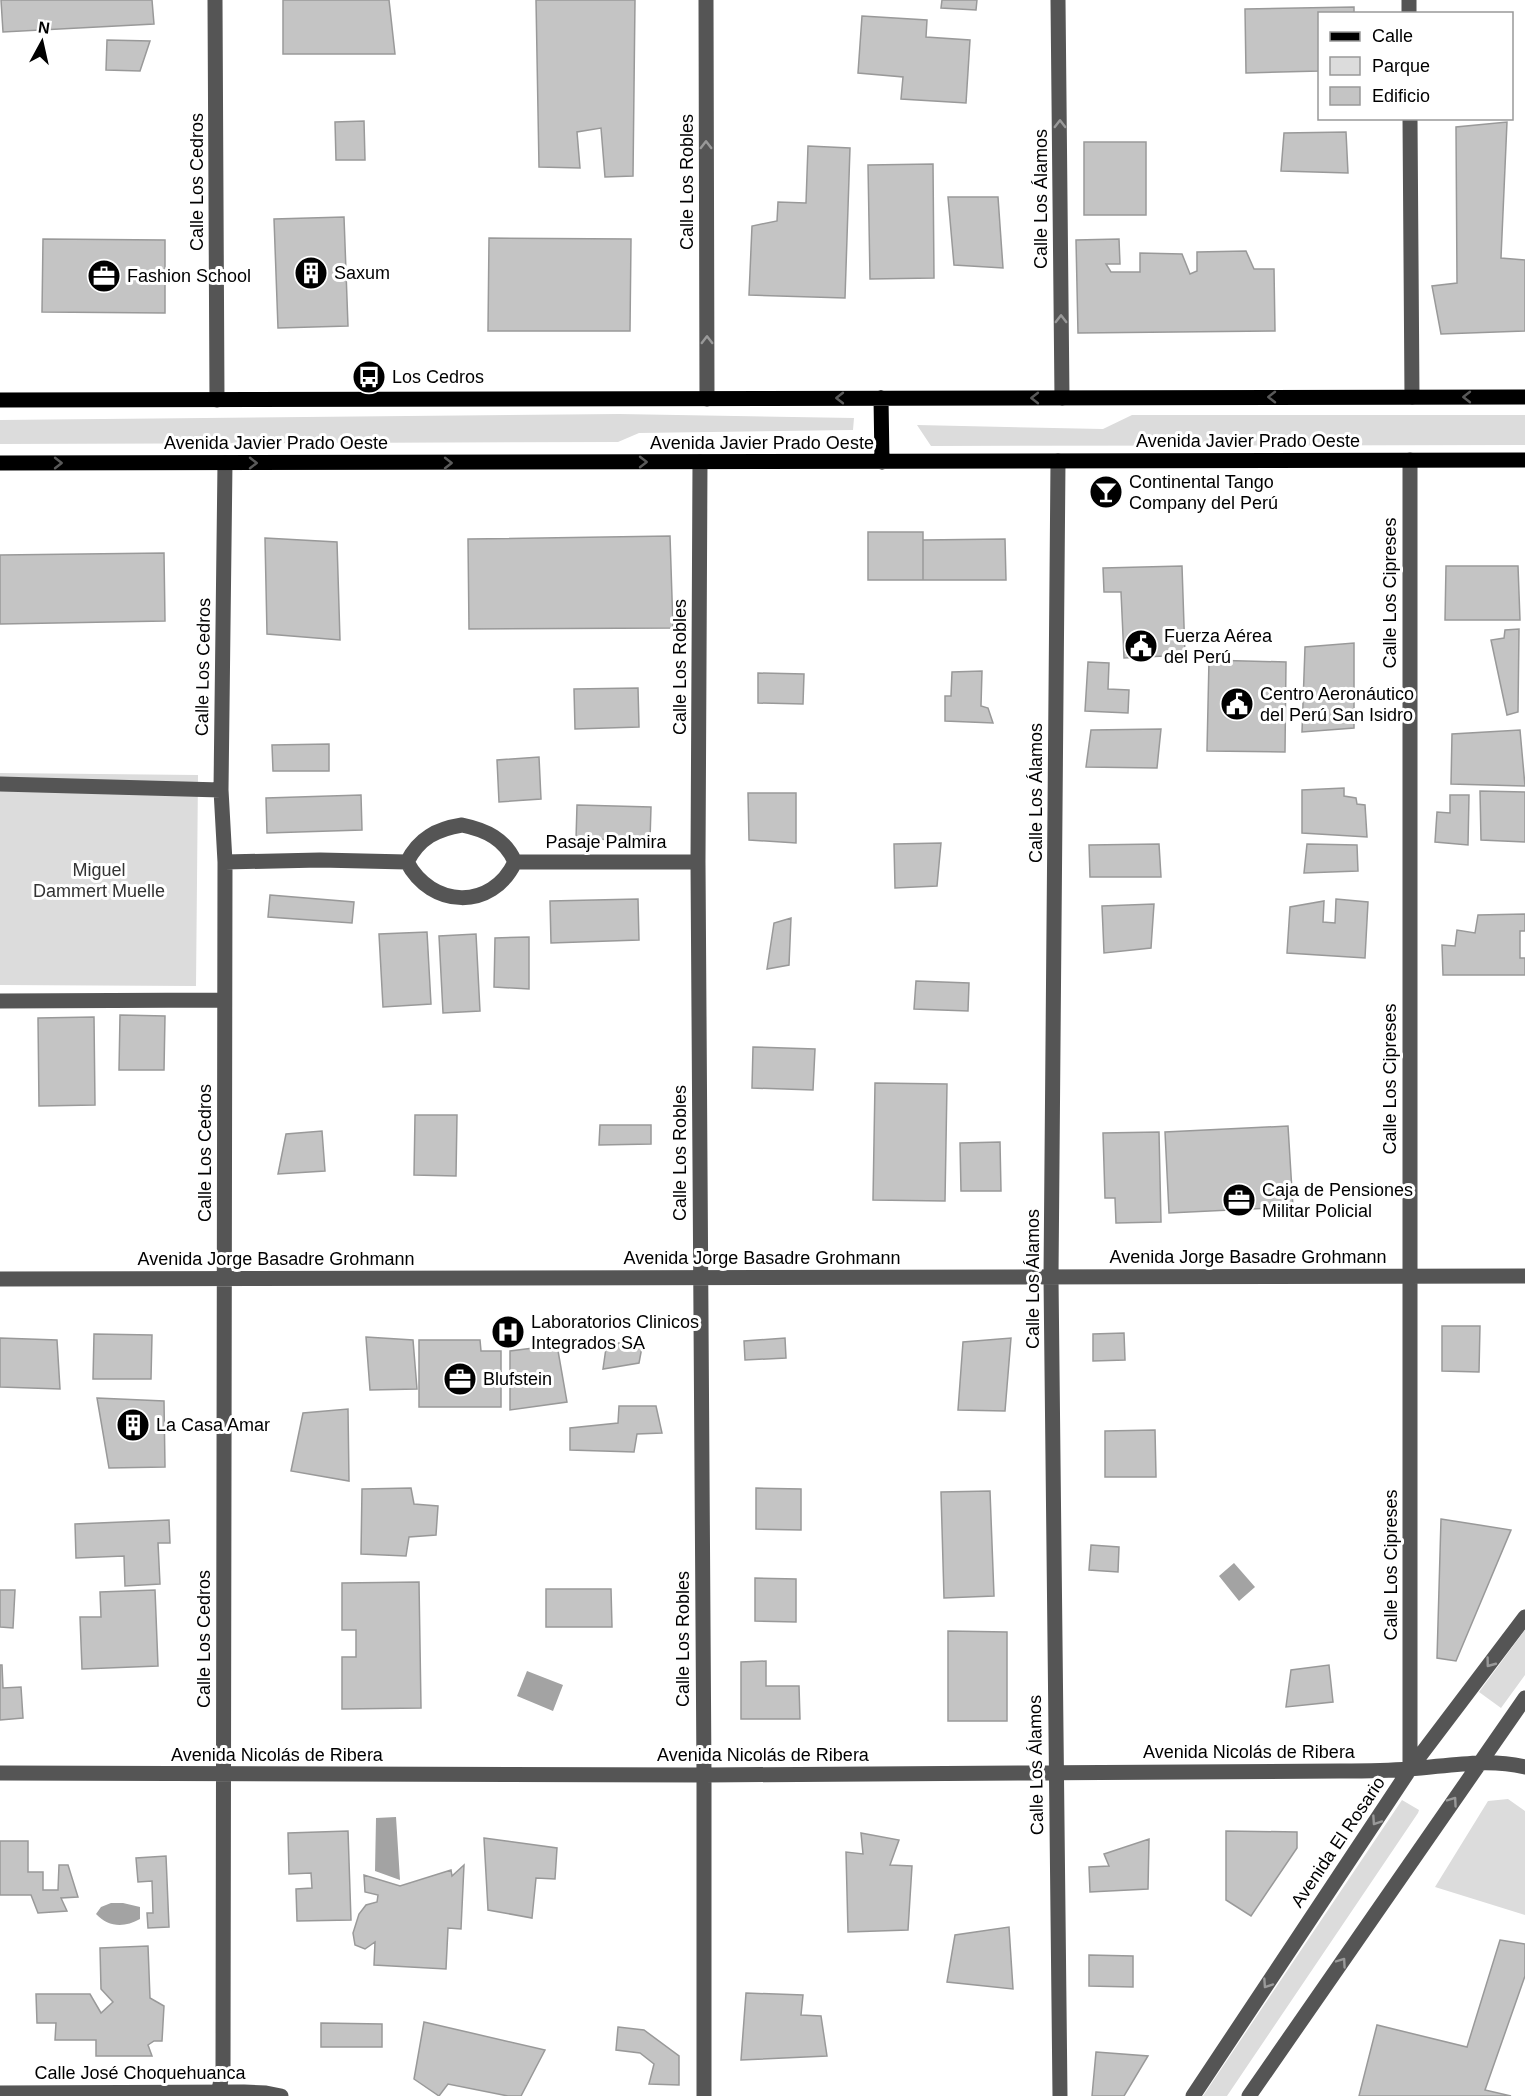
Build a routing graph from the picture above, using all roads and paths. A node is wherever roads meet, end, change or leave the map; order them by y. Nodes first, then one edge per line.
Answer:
1 (215, 0) edge
2 (706, 0) edge
3 (1059, 0) edge
4 (1410, 120) edge
5 (1412, 397) junction
6 (1525, 397) edge
7 (880, 398) junction
8 (1062, 398) junction
9 (707, 399) junction
10 (0, 400) edge
11 (217, 400) junction
12 (1410, 460) junction
13 (1525, 460) edge
14 (1058, 461) junction
15 (700, 462) junction
16 (882, 462) junction
17 (0, 463) edge
18 (225, 463) junction
19 (0, 784) edge
20 (221, 790) junction
21 (225, 862) junction
22 (407, 862) junction
23 (514, 862) junction
24 (698, 862) junction
25 (225, 1000) junction
26 (0, 1001) edge
27 (1410, 1276) junction
28 (1525, 1276) edge
29 (701, 1277) junction
30 (1051, 1277) junction
31 (224, 1278) junction
32 (0, 1279) edge
33 (1525, 1617) edge
34 (1525, 1698) edge
35 (1480, 1761) junction
36 (1525, 1767) edge
37 (1410, 1769) junction
38 (0, 1773) edge
39 (1056, 1773) junction
40 (224, 1774) junction
41 (704, 1775) junction
42 (0, 2093) edge
43 (219, 2094) edge
44 (281, 2096) edge
45 (704, 2096) edge
46 (1060, 2096) edge
47 (1193, 2096) edge
48 (1249, 2096) edge

1 - 11 street, Calle Los Cedros
9 -> 2 street, Calle Los Robles
8 -> 3 street, Calle Los Álamos
4 - 5 street
6 -> 5 main road
5 -> 8 main road
8 -> 7 main road
7 -> 9 main road
7 - 16 main road
9 - 11 main road
10 - 11 main road
12 - 13 main road, Avenida Javier Prado Oeste
12 - 14 main road, Avenida Javier Prado Oeste
12 - 27 street, Calle Los Cipreses
14 - 16 main road, Avenida Javier Prado Oeste
14 - 30 street, Calle Los Álamos
15 - 16 main road, Avenida Javier Prado Oeste
18 -> 15 main road, Avenida Javier Prado Oeste
15 - 24 street, Calle Los Robles
17 -> 18 main road, Avenida Javier Prado Oeste
18 - 20 street, Calle Los Cedros
19 - 20 street
20 - 21 street, Calle Los Cedros
21 - 22 street
21 - 25 street, Calle Los Cedros
22 - 23 street
22 - 23 street
23 - 24 street, Pasaje Palmira
24 - 29 street, Calle Los Robles
25 - 26 street
25 - 31 street, Calle Los Cedros
27 - 28 street, Avenida Jorge Basadre Grohmann
27 - 30 street, Avenida Jorge Basadre Grohmann
27 - 37 street, Calle Los Cipreses
29 - 30 street, Avenida Jorge Basadre Grohmann
29 - 31 street, Avenida Jorge Basadre Grohmann
29 - 41 street, Calle Los Robles
30 - 39 street, Calle Los Álamos
31 - 32 street, Avenida Jorge Basadre Grohmann
31 - 40 street, Calle Los Cedros
33 -> 37 street, Avenida El Rosario
34 - 35 street
35 - 36 street, Avenida Nicolás de Ribera
35 - 37 street, Avenida Nicolás de Ribera
48 -> 35 street
37 - 39 street, Avenida Nicolás de Ribera
37 -> 47 street, Avenida El Rosario
38 - 40 street, Avenida Nicolás de Ribera
39 - 41 street, Avenida Nicolás de Ribera
39 - 46 street, Calle Los Álamos
40 - 41 street, Avenida Nicolás de Ribera
40 - 43 street, Calle Los Cedros
41 - 45 street, Calle Los Robles
42 - 43 street, Calle José Choquehuanca
43 - 44 street, Calle José Choquehuanca

